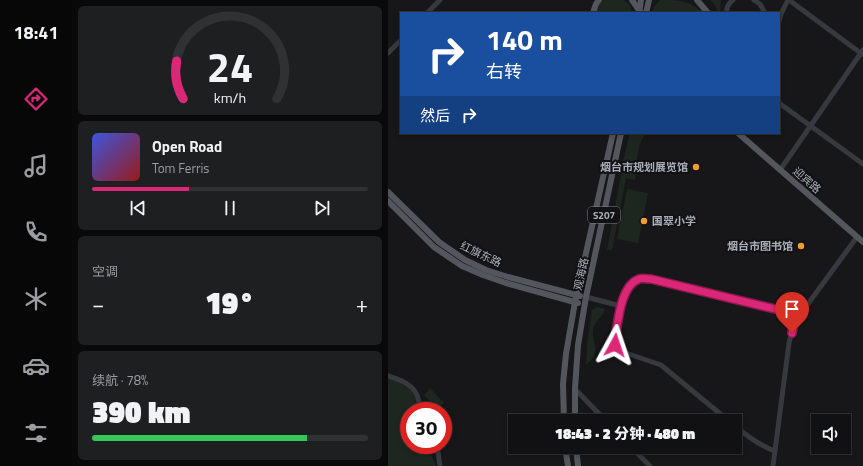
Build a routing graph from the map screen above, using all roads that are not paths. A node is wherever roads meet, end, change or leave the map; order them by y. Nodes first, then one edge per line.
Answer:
1 (440, 0) edge
2 (594, 0) edge
3 (599, 0) edge
4 (641, 0) edge
5 (697, 0) edge
6 (703, 0) edge
7 (732, 0) edge
8 (754, 0) edge
9 (789, 0) edge
10 (632, 1) edge
11 (649, 1) edge
12 (428, 12) edge
13 (592, 12) edge
14 (592, 12) edge
15 (639, 12) edge
16 (640, 12) edge
17 (646, 12) edge
18 (707, 12) edge
19 (711, 12) edge
20 (727, 12) edge
21 (764, 12) edge
22 (780, 14) edge
23 (400, 41) edge
24 (388, 53) edge
25 (862, 53) edge
26 (780, 104) edge
27 (811, 125) junction
28 (612, 134) edge
29 (739, 134) edge
30 (621, 135) edge
31 (863, 164) edge
32 (780, 170) junction
33 (388, 192) edge
34 (388, 201) edge
35 (857, 237) junction
36 (863, 242) edge
37 (577, 295) junction
38 (586, 297) junction
39 (575, 302) junction
40 (585, 304) junction
41 (621, 306) junction
42 (800, 315) junction
43 (388, 376) edge
44 (575, 389) junction
45 (420, 402) edge
46 (564, 414) edge
47 (575, 414) edge
48 (599, 414) edge
49 (720, 414) edge
50 (742, 431) edge
51 (775, 451) junction
52 (438, 454) edge
53 (566, 454) edge
54 (577, 454) edge
55 (639, 454) edge
56 (440, 466) edge
57 (568, 466) edge
58 (578, 466) edge
59 (650, 466) edge
60 (773, 466) edge

1 - 12 street
2 - 13 main road
3 - 14 main road
4 - 16 main road, bridge
5 - 18 main road
6 - 19 main road
7 - 20 street
8 - 21 street
9 - 22 street
9 - 25 street
10 - 15 main road
11 - 17 main road
23 - 24 street
25 - 27 street
26 - 27 street
27 - 31 street
27 - 32 street
28 - 37 main road, 观海路 / S207
29 - 32 main road, 迎宾路
30 - 38 main road, 观海路 / S207
32 - 35 main road, 迎宾路
33 - 37 main road, 红旗东路
34 - 39 main road, 红旗东路
35 - 36 main road, 迎宾路
35 - 42 street
37 - 38 main road, 红旗东路
37 - 39 main road, S207
38 - 40 main road, 观海路 / S207
38 - 41 street
39 - 40 main road, 红旗东路
39 - 46 main road, 观海路 / S207
40 - 44 main road, 观海路 / S207
41 - 42 street
41 - 49 street
42 - 51 street
43 - 45 street
44 - 47 main road, 观海路 / S207
44 - 48 street
50 - 51 street
51 - 60 street
52 - 56 street
53 - 57 main road
54 - 58 main road
55 - 59 street

